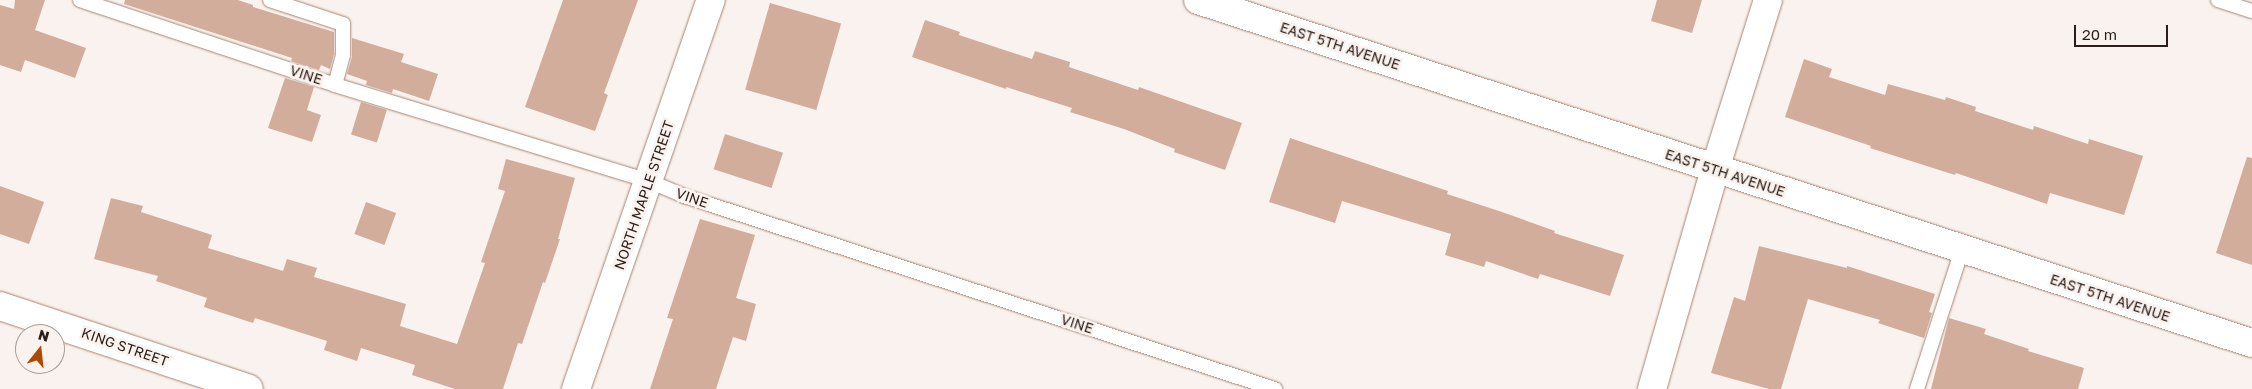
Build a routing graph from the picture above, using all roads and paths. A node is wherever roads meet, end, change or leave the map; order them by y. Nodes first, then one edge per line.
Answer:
1 (80, 0) edge
2 (270, 0) edge
3 (711, 0) edge
4 (1198, 0) edge
5 (1768, 0) edge
6 (2218, 0) edge
7 (2252, 11) edge
8 (335, 85) junction
9 (1715, 169) junction
10 (649, 181) junction
11 (1962, 250) junction
12 (0, 306) edge
13 (2252, 344) edge
14 (249, 389) edge
15 (576, 389) edge
16 (1275, 389) edge
17 (1652, 389) edge
18 (1917, 389) edge

1 - 8 lane, VINE
2 - 8 lane
3 - 10 street, NORTH MAPLE STREET
4 - 9 street, EAST 5TH AVENUE
5 - 9 street
6 - 7 lane
8 - 10 lane, VINE
9 - 11 street, EAST 5TH AVENUE
9 - 17 street
10 - 15 street, NORTH MAPLE STREET
10 - 16 lane, VINE
11 - 13 street, EAST 5TH AVENUE
11 - 18 lane
12 - 14 street, KING STREET

